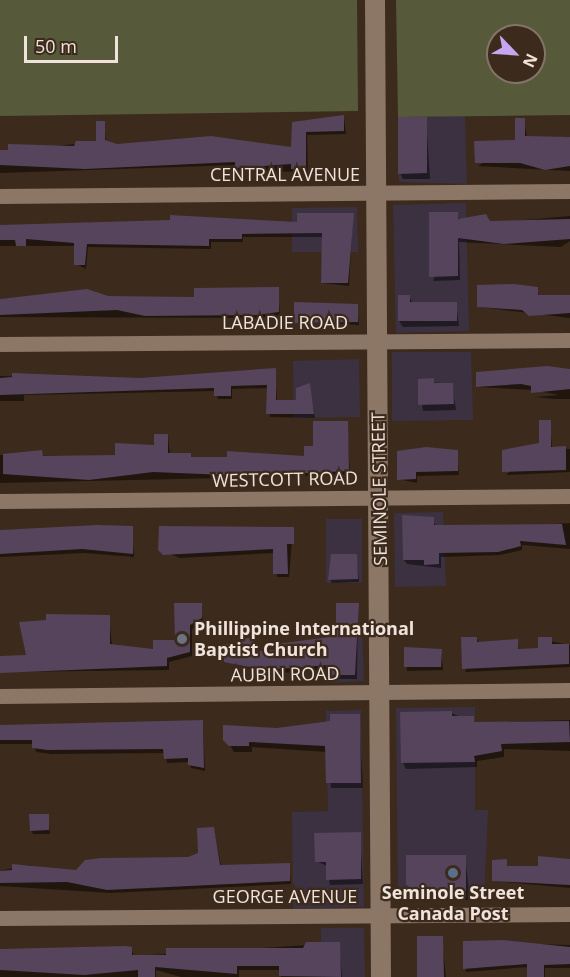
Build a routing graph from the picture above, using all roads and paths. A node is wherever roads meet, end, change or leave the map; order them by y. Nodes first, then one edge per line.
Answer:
1 (375, 0) edge
2 (570, 191) edge
3 (376, 193) junction
4 (0, 196) edge
5 (570, 340) edge
6 (378, 341) junction
7 (0, 344) edge
8 (570, 496) edge
9 (379, 498) junction
10 (0, 501) edge
11 (570, 690) edge
12 (381, 692) junction
13 (0, 696) edge
14 (570, 914) edge
15 (382, 915) junction
16 (0, 918) edge
17 (381, 977) edge

1 - 3 street, SEMINOLE STREET
2 - 3 street, CENTRAL AVENUE
3 - 4 street, CENTRAL AVENUE
3 - 6 street, SEMINOLE STREET
5 - 6 street, LABADIE ROAD
6 - 7 street, LABADIE ROAD
6 - 9 street, SEMINOLE STREET
8 - 9 street, WESTCOTT ROAD
9 - 10 street, WESTCOTT ROAD
9 - 12 street, SEMINOLE STREET
11 - 12 street, AUBIN ROAD
12 - 13 street, AUBIN ROAD
12 - 15 street, SEMINOLE STREET
14 - 15 street, GEORGE AVENUE
15 - 16 street, GEORGE AVENUE
15 - 17 street, SEMINOLE STREET

